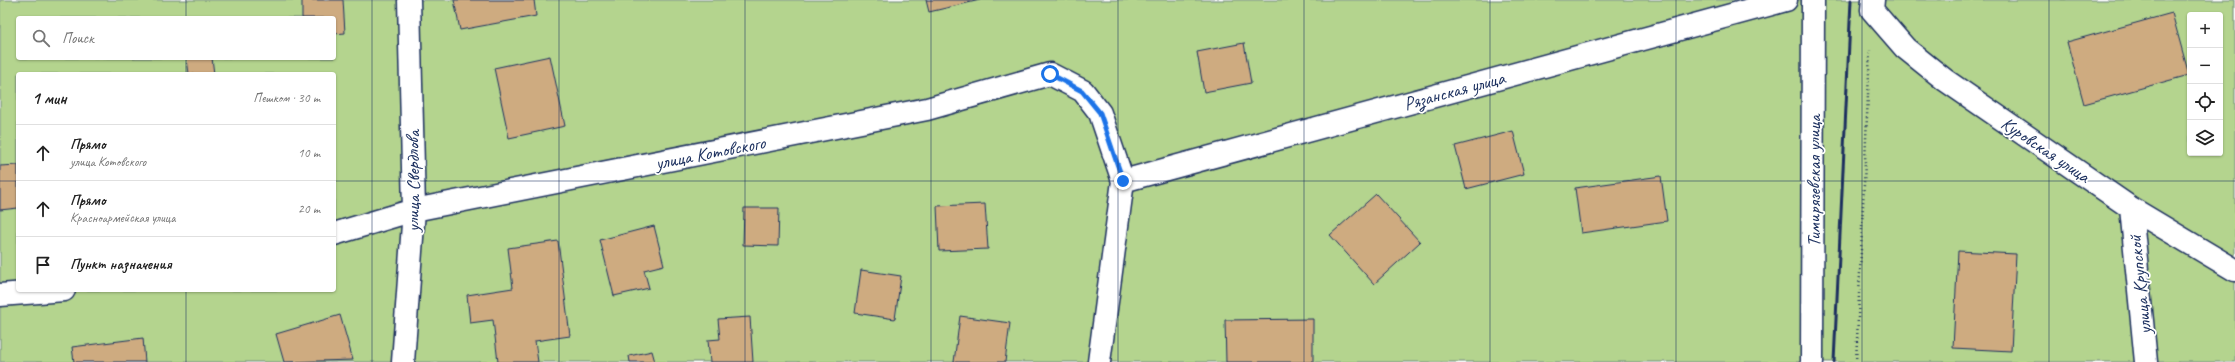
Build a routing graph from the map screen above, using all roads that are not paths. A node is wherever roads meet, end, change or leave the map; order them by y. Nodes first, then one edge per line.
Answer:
1 (409, 0) edge
2 (1786, 0) edge
3 (1813, 0) edge
4 (1873, 5) edge
5 (1123, 181) junction
6 (2131, 208) junction
7 (414, 210) junction
8 (336, 233) edge
9 (2235, 270) edge
10 (38, 292) edge
11 (0, 295) edge
12 (403, 362) edge
13 (1099, 362) edge
14 (1812, 362) edge
15 (2146, 362) edge

1 - 7 street, улица Свердлова
2 - 5 street, Рязанская улица
3 - 14 street, Тимирязевская улица
4 - 6 street, Куровская улица
5 - 7 street, улица Котовского
5 - 13 street
6 - 9 street, Куровская улица
6 - 15 street, улица Крупской
7 - 8 street, улица Котовского
7 - 12 street, улица Свердлова
10 - 11 street

